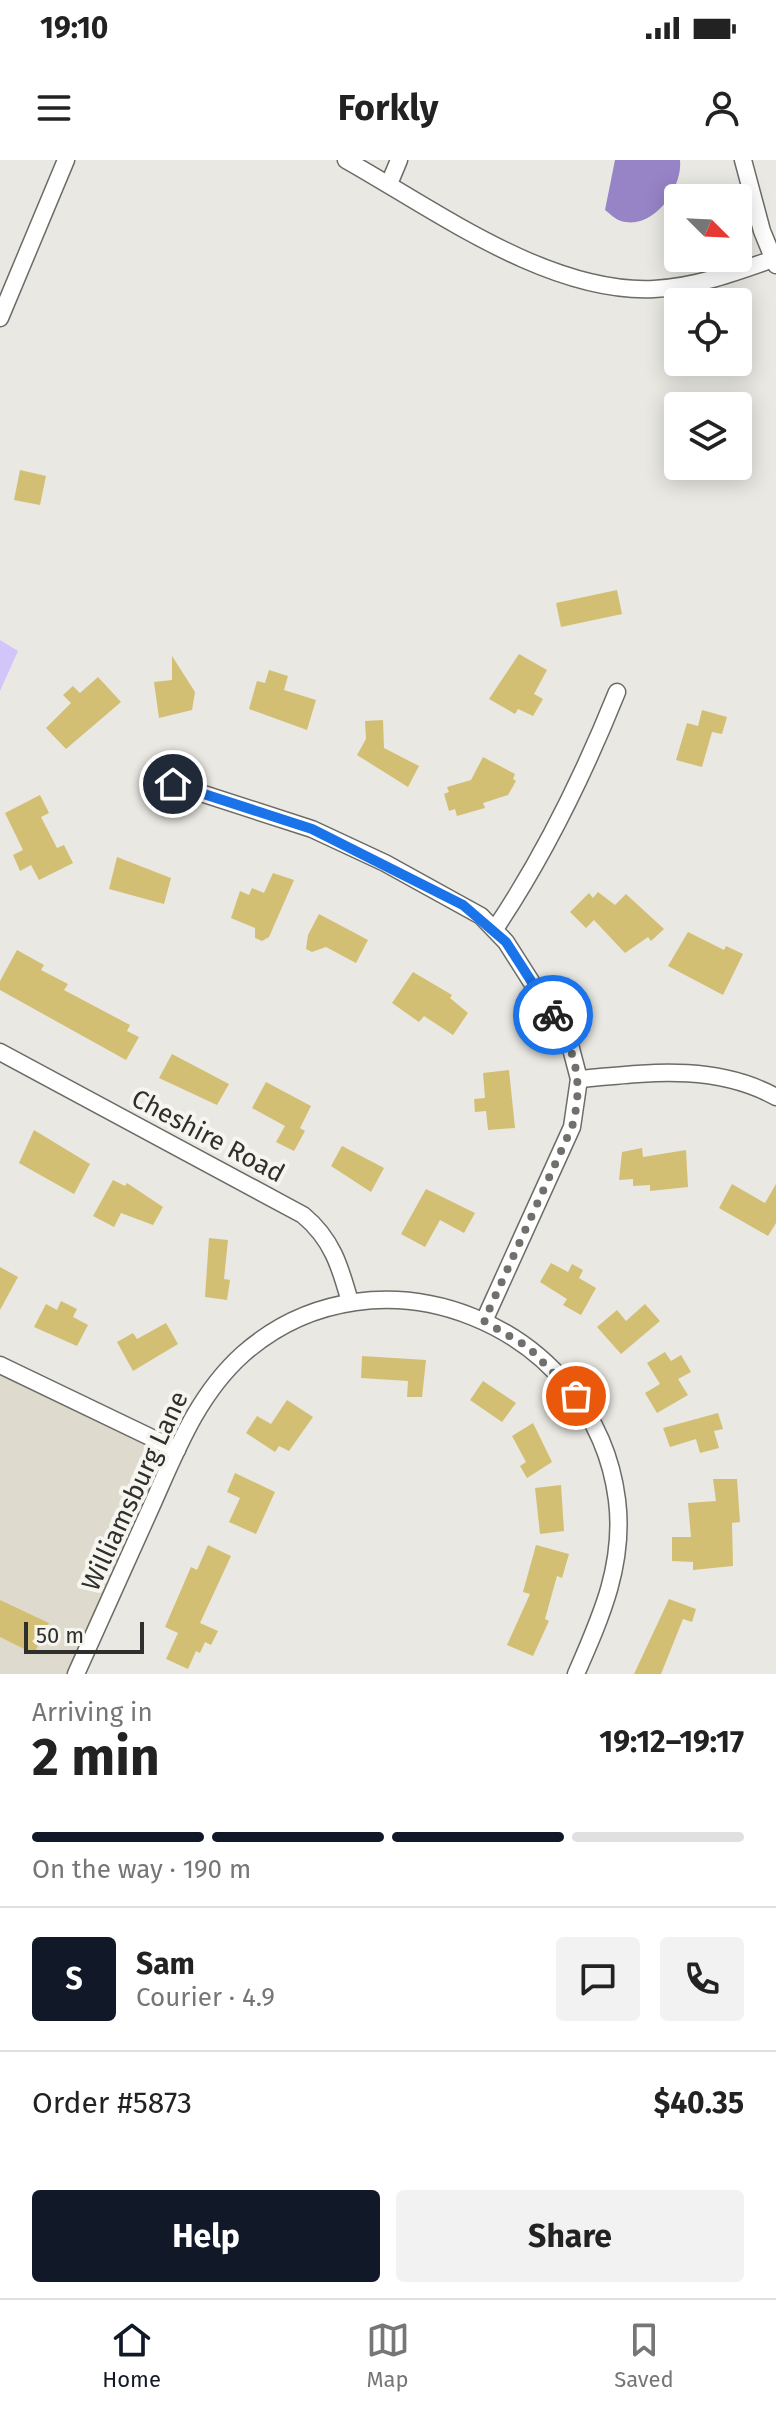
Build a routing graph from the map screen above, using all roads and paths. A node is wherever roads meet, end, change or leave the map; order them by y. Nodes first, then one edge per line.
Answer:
1 (66, 160) edge
2 (346, 160) edge
3 (399, 160) edge
4 (743, 160) edge
5 (389, 184) junction
6 (774, 262) edge
7 (0, 318) edge
8 (617, 692) dead end
9 (173, 784) dead end
10 (495, 929) junction
11 (0, 1052) edge
12 (579, 1079) junction
13 (776, 1097) edge
14 (350, 1302) junction
15 (484, 1321) junction
16 (0, 1365) edge
17 (177, 1450) junction
18 (76, 1674) edge
19 (576, 1674) edge

1 - 7 street
2 - 5 street
3 - 5 street
4 - 6 street
5 - 6 street
8 - 10 street
9 - 10 street
10 - 12 street
11 - 14 street, Cheshire Road
12 - 13 street
12 - 15 street
14 - 15 street, Williamsburg Lane
14 - 17 street, Williamsburg Lane
15 - 19 street, Williamsburg Lane
16 - 17 street
17 - 18 street, Williamsburg Lane

